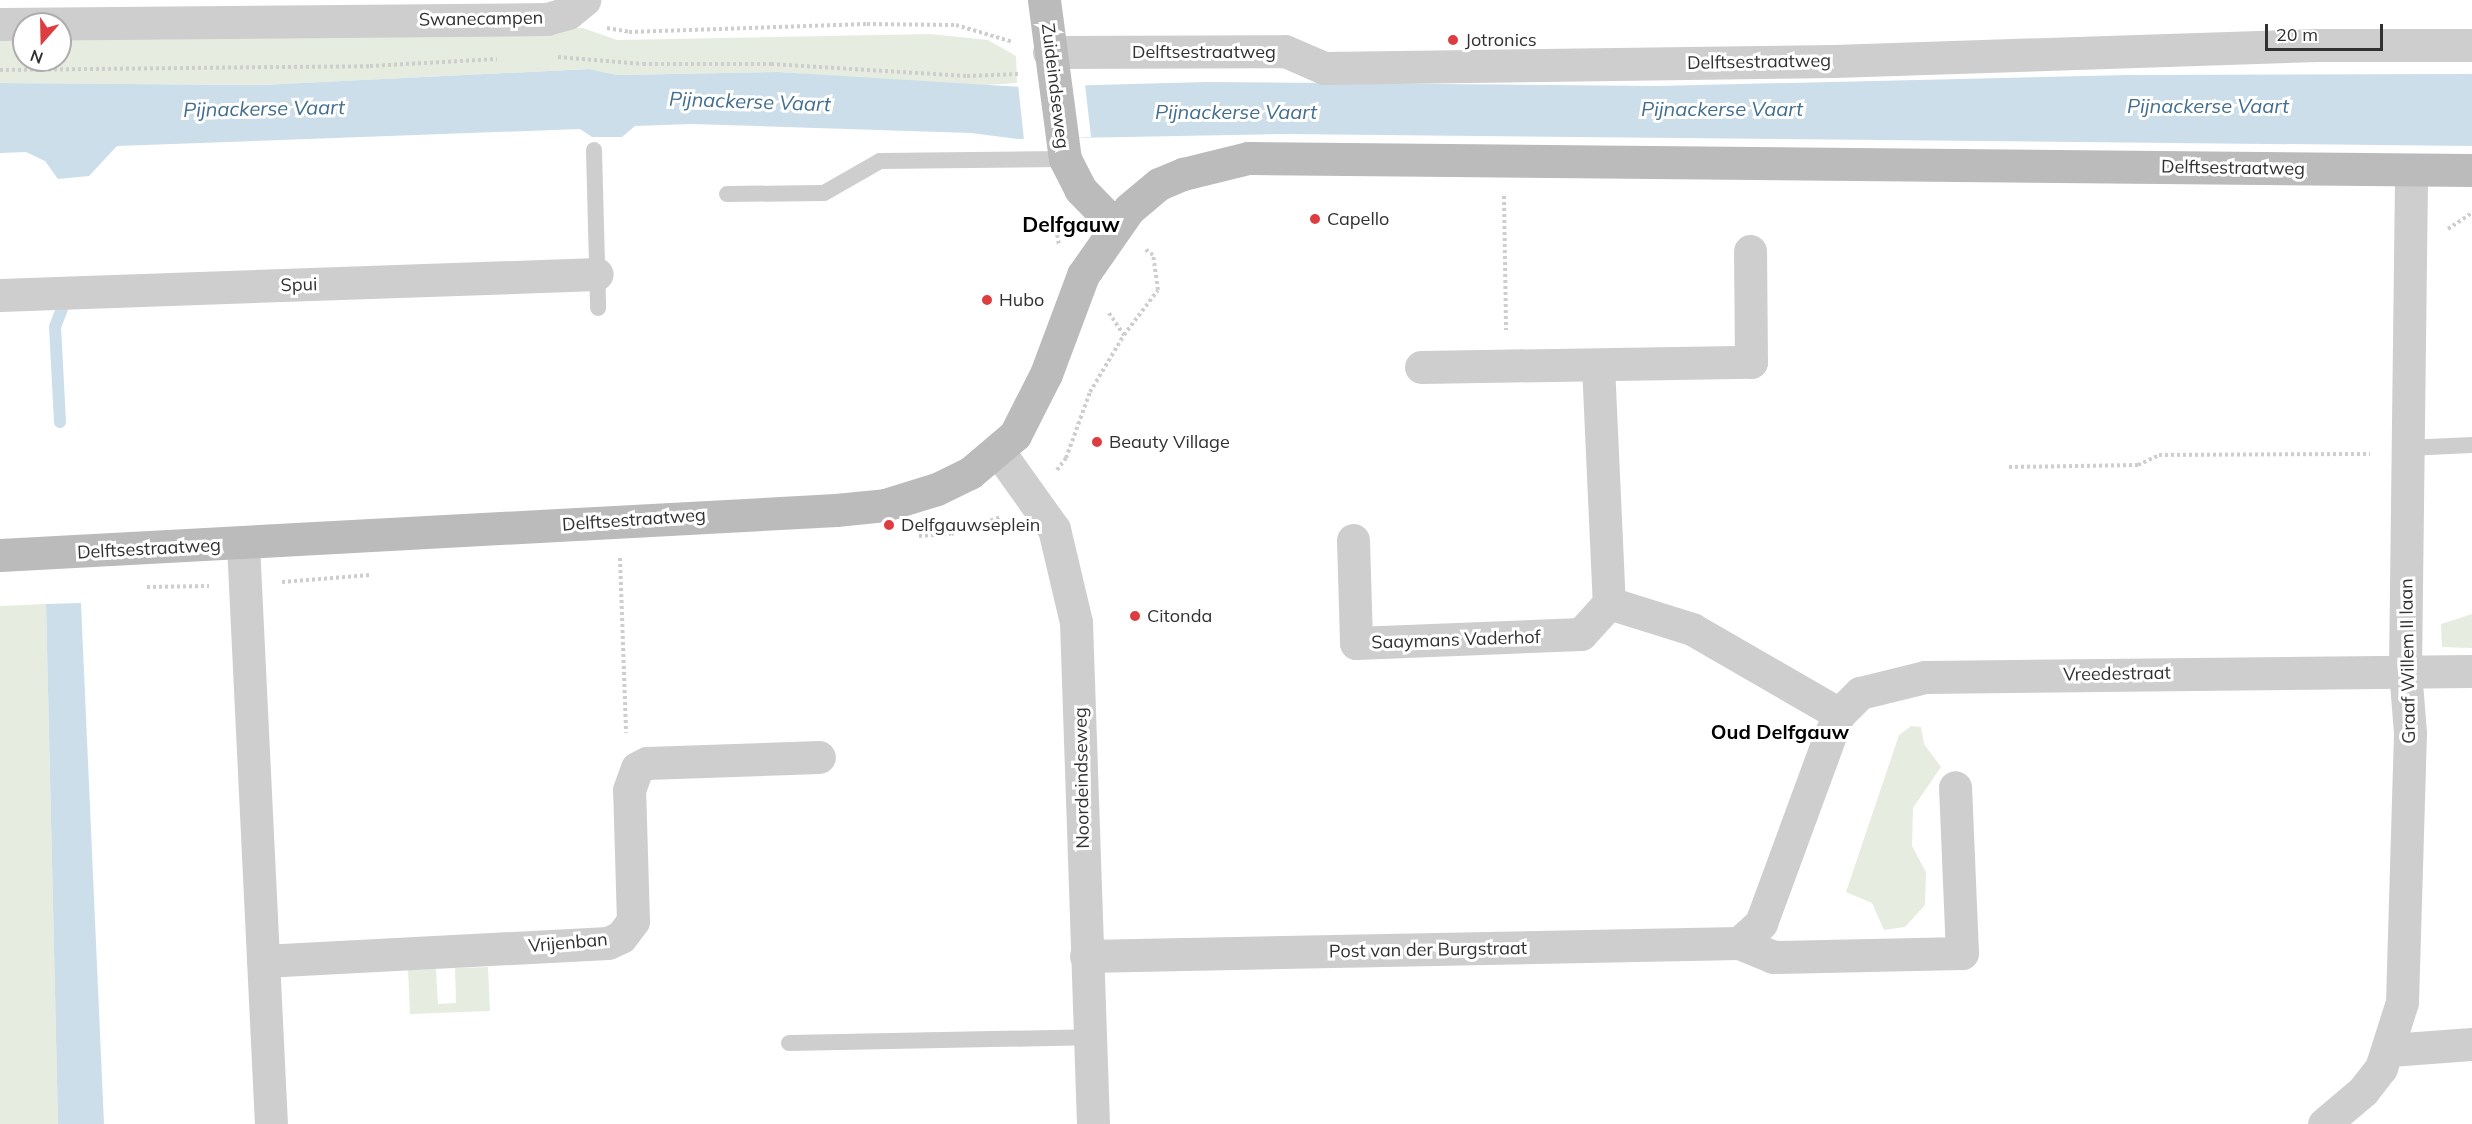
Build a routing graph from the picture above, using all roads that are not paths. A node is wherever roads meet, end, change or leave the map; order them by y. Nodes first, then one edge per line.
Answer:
1 (1044, 0) edge
2 (583, 1) edge
3 (264, 11) edge
4 (0, 24) edge
5 (2472, 45) edge
6 (1052, 70) junction
7 (1062, 149) junction
8 (594, 150) dead end
9 (2472, 170) edge
10 (2411, 171) junction
11 (727, 194) dead end
12 (1116, 226) junction
13 (1750, 251) dead end
14 (597, 274) junction
15 (0, 295) edge
16 (598, 308) dead end
17 (1598, 365) junction
18 (1421, 367) dead end
19 (2472, 445) edge
20 (2407, 451) junction
21 (999, 452) junction
22 (1353, 540) dead end
23 (243, 544) junction
24 (0, 555) edge
25 (1609, 603) junction
26 (2405, 670) junction
27 (2472, 671) edge
28 (1839, 714) junction
29 (819, 757) dead end
30 (1955, 787) dead end
31 (1750, 933) junction
32 (1086, 956) junction
33 (263, 961) junction
34 (1089, 1037) junction
35 (789, 1042) dead end
36 (2472, 1044) edge
37 (2390, 1050) junction
38 (270, 1124) edge
39 (1093, 1124) edge
40 (2324, 1124) edge

1 - 6 street, Zuideindseweg
2 - 3 street, Swanecampen
3 - 4 street, Swanecampen
5 - 6 street, Delftsestraatweg
6 - 7 street, Zuideindseweg
7 - 11 lane
7 - 12 street, Zuideindseweg
8 - 14 lane
9 - 10 street, Delftsestraatweg
10 - 12 street, Delftsestraatweg
10 - 20 street, Graaf Willem II laan
12 - 21 street, Delftsestraatweg
13 - 17 street
14 - 15 street, Spui
14 - 16 lane
17 - 18 street
17 - 25 street
19 - 20 lane
20 - 26 street, Graaf Willem II laan
21 - 23 street, Delftsestraatweg
21 - 32 street, Noordeindseweg
22 - 25 street, Saaymans Vaderhof
23 - 24 street, Delftsestraatweg
23 - 33 street
25 - 28 street
26 - 27 street, Vreedestraat
26 - 28 street, Vreedestraat
26 - 37 street, Graaf Willem II laan
28 - 31 street
29 - 33 street, Vrijenban
30 - 31 street
31 - 32 street, Post van der Burgstraat
32 - 34 street, Noordeindseweg
33 - 38 street
34 - 35 lane
34 - 39 street, Noordeindseweg
36 - 37 street
37 - 40 street, Graaf Willem II laan

